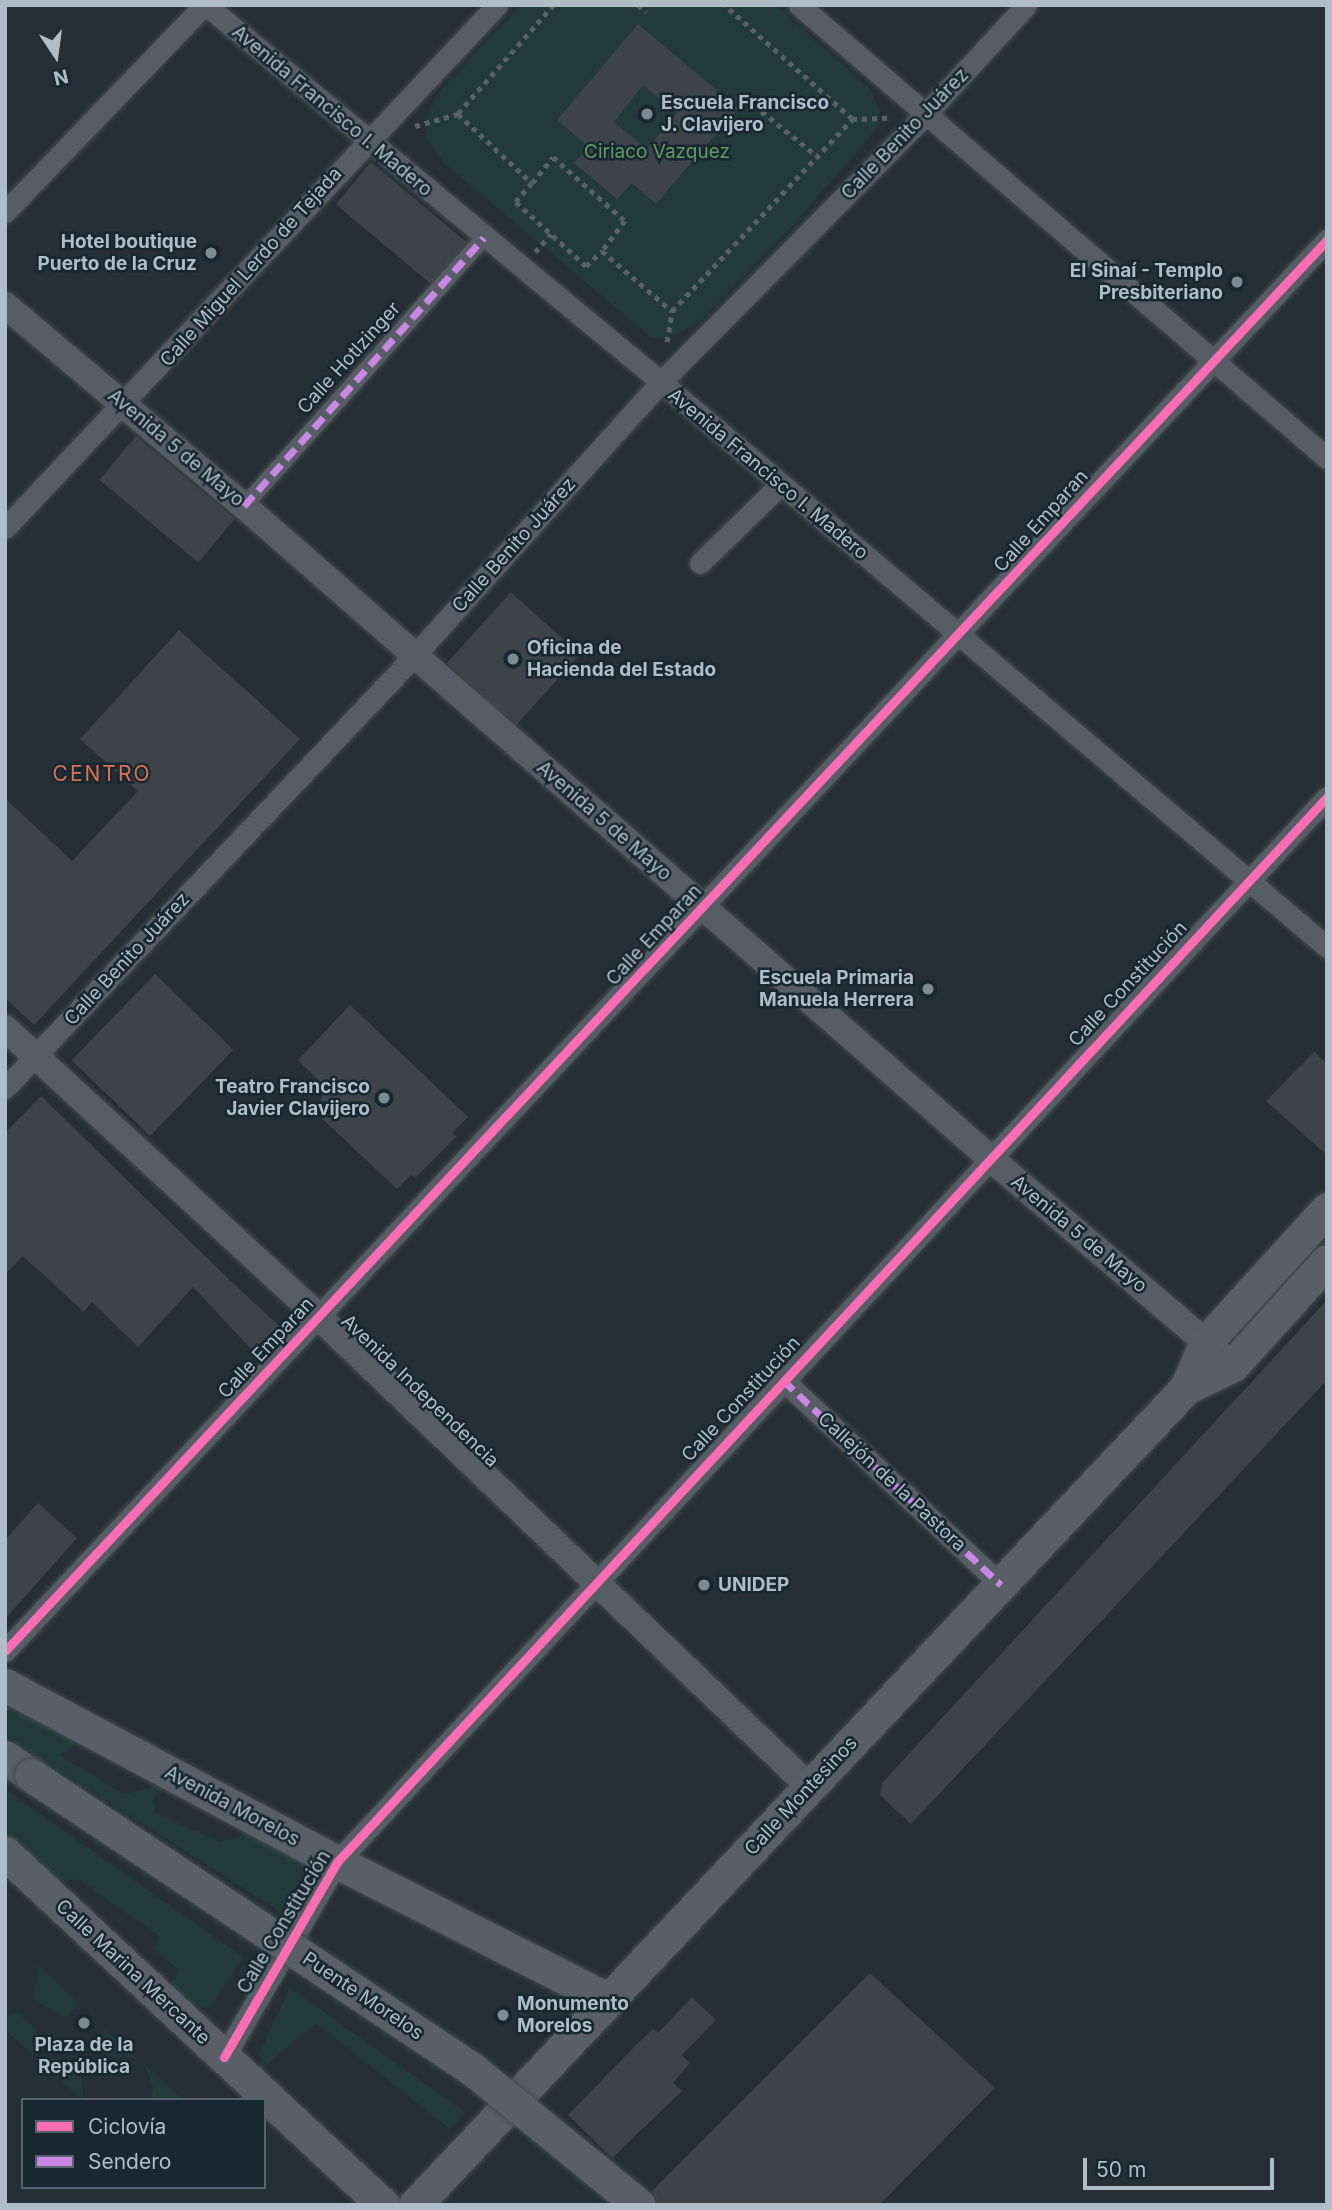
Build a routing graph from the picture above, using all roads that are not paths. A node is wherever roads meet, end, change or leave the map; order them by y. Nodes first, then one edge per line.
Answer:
1 (205, 5) edge
2 (497, 5) edge
3 (799, 5) edge
4 (1026, 5) edge
5 (924, 116) junction
6 (366, 141) junction
7 (5, 212) edge
8 (484, 238) junction
9 (1327, 240) edge
10 (5, 305) edge
11 (1214, 358) junction
12 (661, 383) junction
13 (126, 404) junction
14 (1327, 458) edge
15 (780, 485) junction
16 (244, 506) junction
17 (5, 528) edge
18 (700, 563) dead end
19 (960, 636) junction
20 (415, 655) junction
21 (1327, 797) edge
22 (1249, 881) junction
23 (703, 908) junction
24 (1327, 947) edge
25 (5, 1028) edge
26 (36, 1056) junction
27 (5, 1088) edge
28 (990, 1158) junction
29 (1327, 1209) edge
30 (1327, 1261) edge
31 (319, 1317) junction
32 (1206, 1342) junction
33 (1233, 1365) junction
34 (783, 1380) junction
35 (1186, 1388) junction
36 (593, 1584) junction
37 (1001, 1585) junction
38 (5, 1651) edge
39 (5, 1685) edge
40 (18, 1766) edge
41 (810, 1787) junction
42 (5, 1853) edge
43 (337, 1862) junction
44 (609, 2000) junction
45 (224, 2056) junction
46 (383, 2205) edge
47 (415, 2205) edge
48 (639, 2205) edge

1 - 6 street, Avenida Francisco I. Madero
1 - 7 street
2 - 6 street, Calle Miguel Lerdo de Tejada
3 - 5 street
4 - 5 street, Calle Benito Juárez
5 - 11 street
5 - 12 street, Calle Benito Juárez
6 - 8 street, Avenida Francisco I. Madero
6 - 13 street, Calle Miguel Lerdo de Tejada
8 - 12 street, Avenida Francisco I. Madero
8 - 16 street, Calle Hotlzinger
9 - 11 street, Calle Emparan
10 - 13 street, Avenida 5 de Mayo
11 - 14 street
11 - 19 street, Calle Emparan
12 - 15 street, Avenida Francisco I. Madero
12 - 20 street, Calle Benito Juárez
13 - 16 street, Avenida 5 de Mayo
13 - 17 street, Calle Miguel Lerdo de Tejada
15 - 18 street
15 - 19 street, Avenida Francisco I. Madero
16 - 20 street, Avenida 5 de Mayo
19 - 22 street, Avenida Francisco I. Madero
19 - 23 street, Calle Emparan
20 - 23 street, Avenida 5 de Mayo
20 - 26 street, Calle Benito Juárez
21 - 22 street, Calle Constitución
22 - 24 street, Avenida Francisco I. Madero
22 - 28 street, Calle Constitución
23 - 28 street, Avenida 5 de Mayo
23 - 31 street, Calle Emparan
25 - 26 street, Avenida Independencia
26 - 27 street, Calle Benito Juárez
26 - 31 street, Avenida Independencia
28 - 32 street, Avenida 5 de Mayo
28 - 34 street, Calle Constitución
29 - 32 main road, Calle Montesinos
30 - 33 main road, Calle Montesinos
31 - 36 street, Avenida Independencia
31 - 38 street, Calle Emparan
32 - 33 street, Avenida 5 de Mayo
32 - 35 main road, Calle Montesinos
33 - 35 main road, Calle Montesinos
34 - 36 street, Calle Constitución
34 - 37 street, Callejón de la Pastora
35 - 37 main road, Calle Montesinos
36 - 41 street, Avenida Independencia
36 - 43 street, Calle Constitución
37 - 41 main road, Calle Montesinos
39 - 43 main road, Avenida Morelos
40 - 48 main road, Puente Morelos, bridge
41 - 44 main road, Calle Montesinos
42 - 45 main road, Calle Marina Mercante
43 - 44 main road, Avenida Morelos
43 - 45 street, Calle Constitución
44 - 47 main road, Calle Montesinos
45 - 46 main road, Calle Marina Mercante

